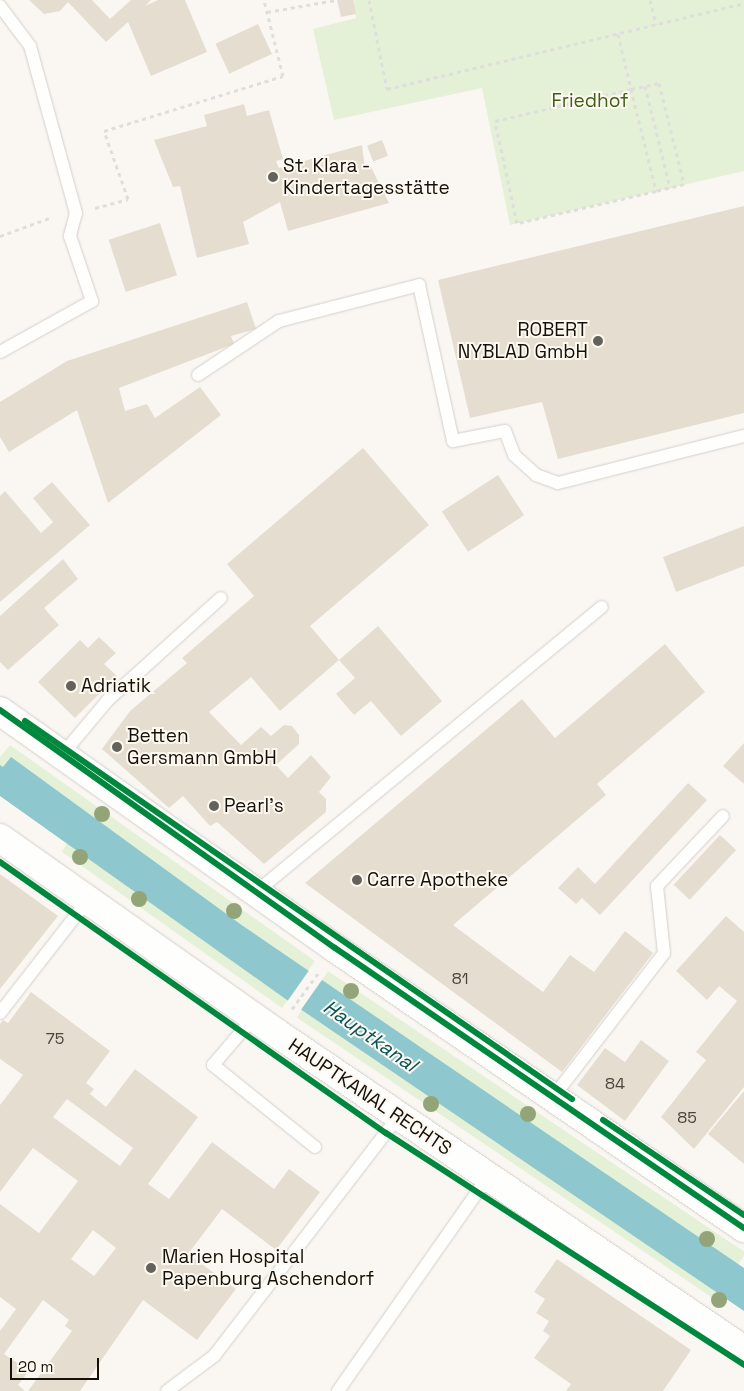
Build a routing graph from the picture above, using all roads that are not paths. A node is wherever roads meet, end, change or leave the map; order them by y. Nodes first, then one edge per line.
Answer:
1 (0, 6) edge
2 (0, 352) edge
3 (198, 375) dead end
4 (744, 436) edge
5 (221, 598) dead end
6 (602, 607) dead end
7 (0, 711) edge
8 (61, 756) junction
9 (723, 816) dead end
10 (0, 838) edge
11 (256, 892) junction
12 (88, 900) junction
13 (0, 1013) edge
14 (254, 1017) junction
15 (554, 1096) junction
16 (399, 1116) junction
17 (314, 1147) dead end
18 (488, 1177) junction
19 (744, 1228) edge
20 (744, 1350) edge
21 (167, 1391) edge
22 (338, 1391) edge

1 - 2 lane
3 - 4 lane
5 - 8 lane
6 - 11 lane
7 - 8 street
8 - 11 street
9 - 15 lane
10 - 12 street, HAUPTKANAL RECHTS
11 - 15 street
12 - 13 lane
12 - 14 street, HAUPTKANAL RECHTS
14 - 16 street, HAUPTKANAL RECHTS
14 - 17 lane
15 - 19 street
16 - 18 street, HAUPTKANAL RECHTS
16 - 21 lane
18 - 20 street, HAUPTKANAL RECHTS
18 - 22 lane

